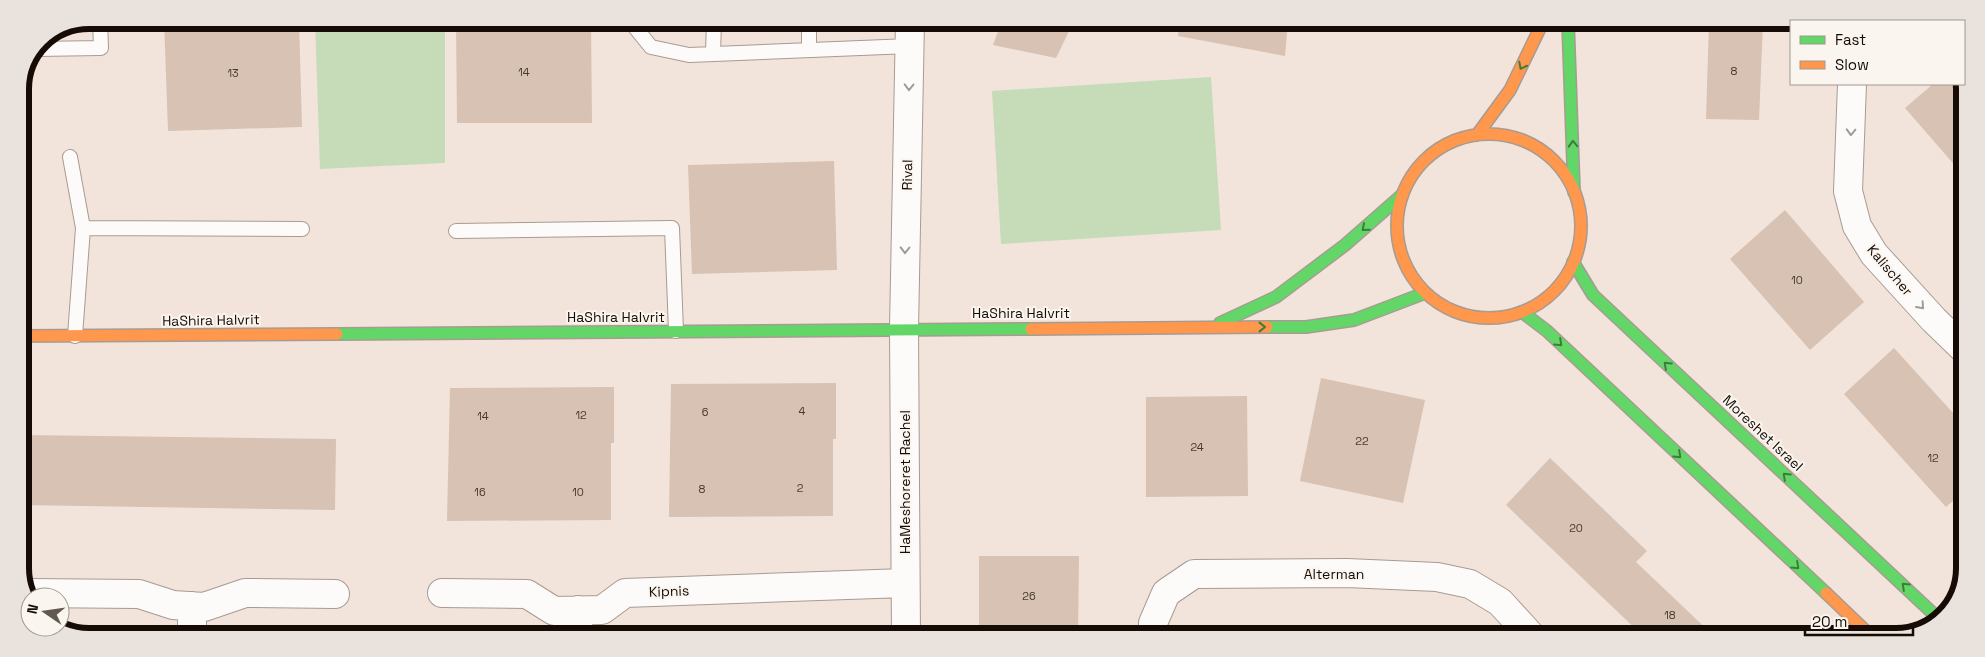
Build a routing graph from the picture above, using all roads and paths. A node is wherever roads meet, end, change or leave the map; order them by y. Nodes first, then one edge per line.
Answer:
1 (100, 29) edge
2 (636, 29) edge
3 (714, 29) edge
4 (809, 29) edge
5 (1540, 29) edge
6 (1568, 29) edge
7 (910, 34) edge
8 (44, 49) edge
9 (809, 50) junction
10 (713, 54) junction
11 (1852, 85) edge
12 (1477, 135) junction
13 (70, 157) dead end
14 (1574, 193) junction
15 (1402, 196) junction
16 (83, 228) junction
17 (302, 229) dead end
18 (456, 231) dead end
19 (1573, 262) junction
20 (1425, 293) junction
21 (1522, 312) junction
22 (1213, 327) junction
23 (904, 329) junction
24 (676, 331) junction
25 (29, 336) edge
26 (75, 336) junction
27 (1956, 342) edge
28 (905, 583) junction
29 (70, 593) edge
30 (442, 593) dead end
31 (335, 594) dead end
32 (192, 606) junction
33 (1934, 615) edge
34 (578, 623) edge
35 (192, 628) edge
36 (906, 628) edge
37 (1153, 628) edge
38 (1524, 628) edge
39 (1862, 628) edge

1 - 8 lane
2 - 10 lane
3 - 10 lane
4 - 9 lane
5 -> 12 street
14 -> 6 street
7 - 9 lane
7 -> 23 street, Rival
9 - 10 lane
11 -> 27 street, Kalischer
12 - 14 street
12 - 15 street
13 - 16 lane
14 - 19 street
15 - 20 street
15 -> 22 street, HaShira HaIvrit
16 - 17 lane
16 - 26 lane
18 - 24 lane
19 - 21 street
33 -> 19 street, Moreshet Israel
20 - 21 street
22 -> 20 street, HaShira HaIvrit
21 -> 39 street
22 - 23 street, HaShira HaIvrit
23 - 24 street, HaShira HaIvrit
23 - 28 street, HaMeshoreret Rachel
24 - 26 street, HaShira HaIvrit
25 - 26 street, HaShira HaIvrit
28 - 34 street, Kipnis
28 - 36 street, HaMeshoreret Rachel
29 - 32 street
30 - 34 street, Kipnis
31 - 32 street
32 - 35 street
37 - 38 street, Alterman

